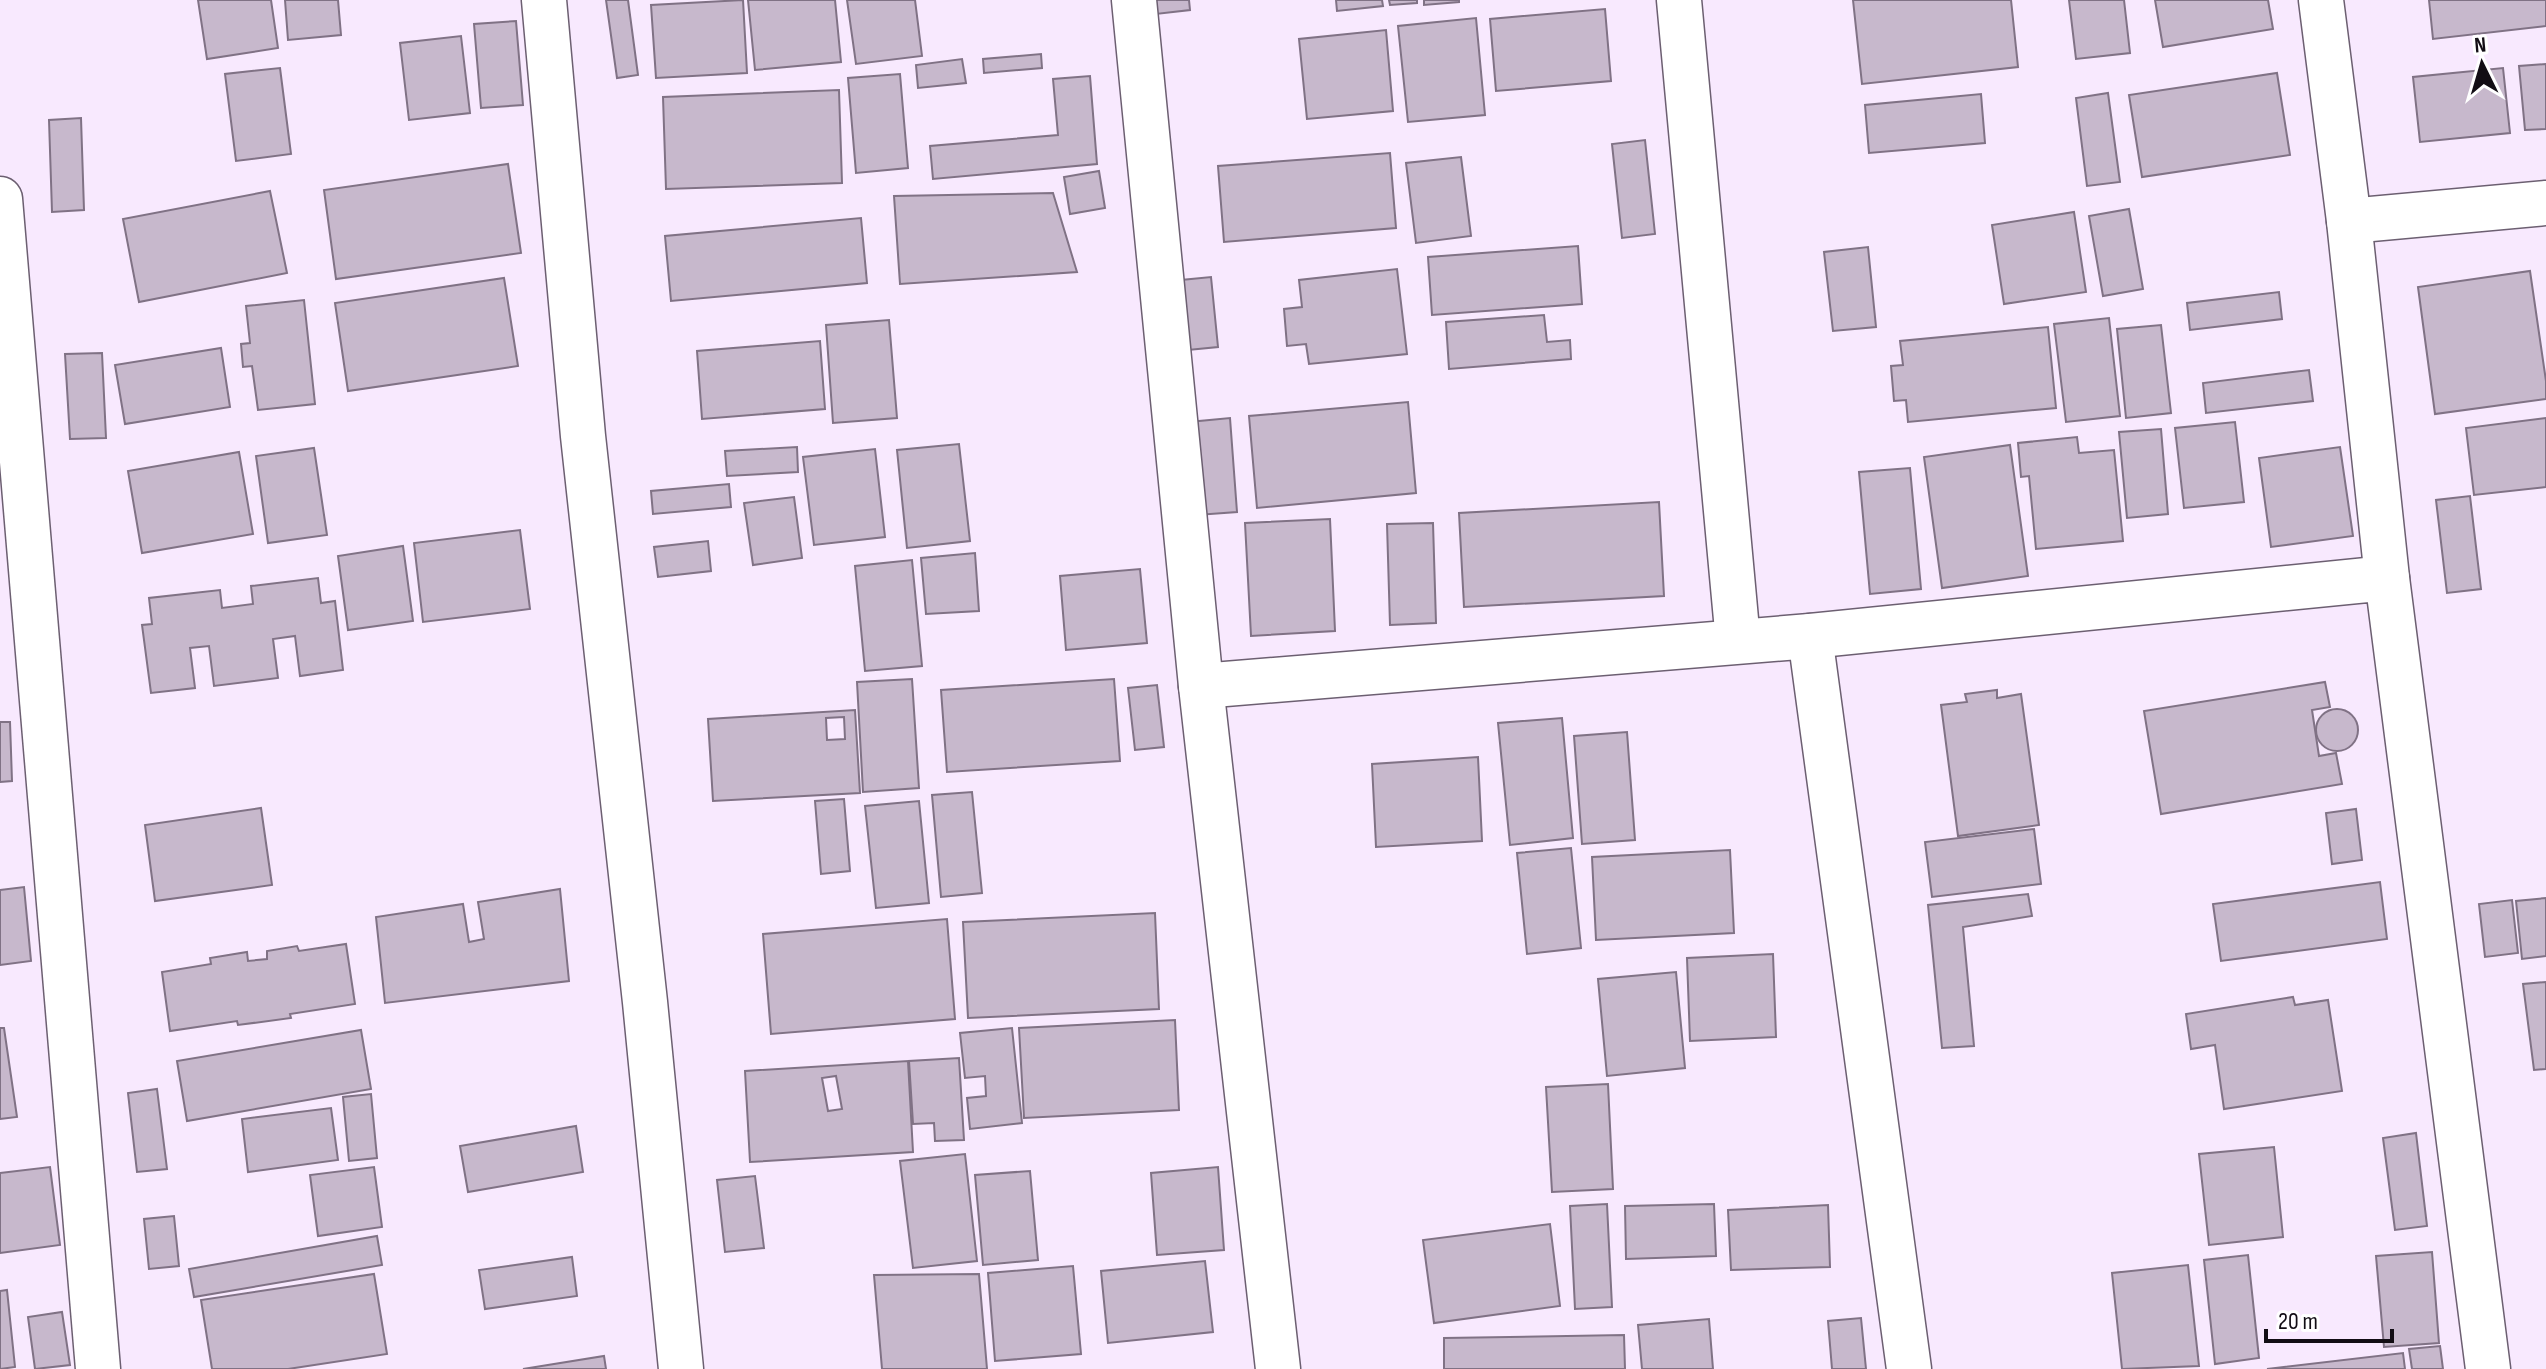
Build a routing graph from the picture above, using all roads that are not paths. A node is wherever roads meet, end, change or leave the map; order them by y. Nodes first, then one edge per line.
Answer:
1 (544, 0) edge
2 (1134, 0) edge
3 (1679, 0) edge
4 (2321, 0) edge
5 (0, 199) edge
6 (2546, 203) edge
7 (2349, 221) junction
8 (2387, 578) junction
9 (1810, 636) junction
10 (1738, 641) junction
11 (1201, 686) junction
12 (98, 1369) edge
13 (681, 1369) edge
14 (1278, 1369) edge
15 (1909, 1369) edge
16 (2488, 1369) edge

1 - 13 street
2 - 11 street
3 - 10 street
4 - 7 street
5 - 12 street
6 - 7 street
7 - 8 street
8 - 9 street
8 - 16 street
9 - 10 street
9 - 15 street
10 - 11 street
11 - 14 street

